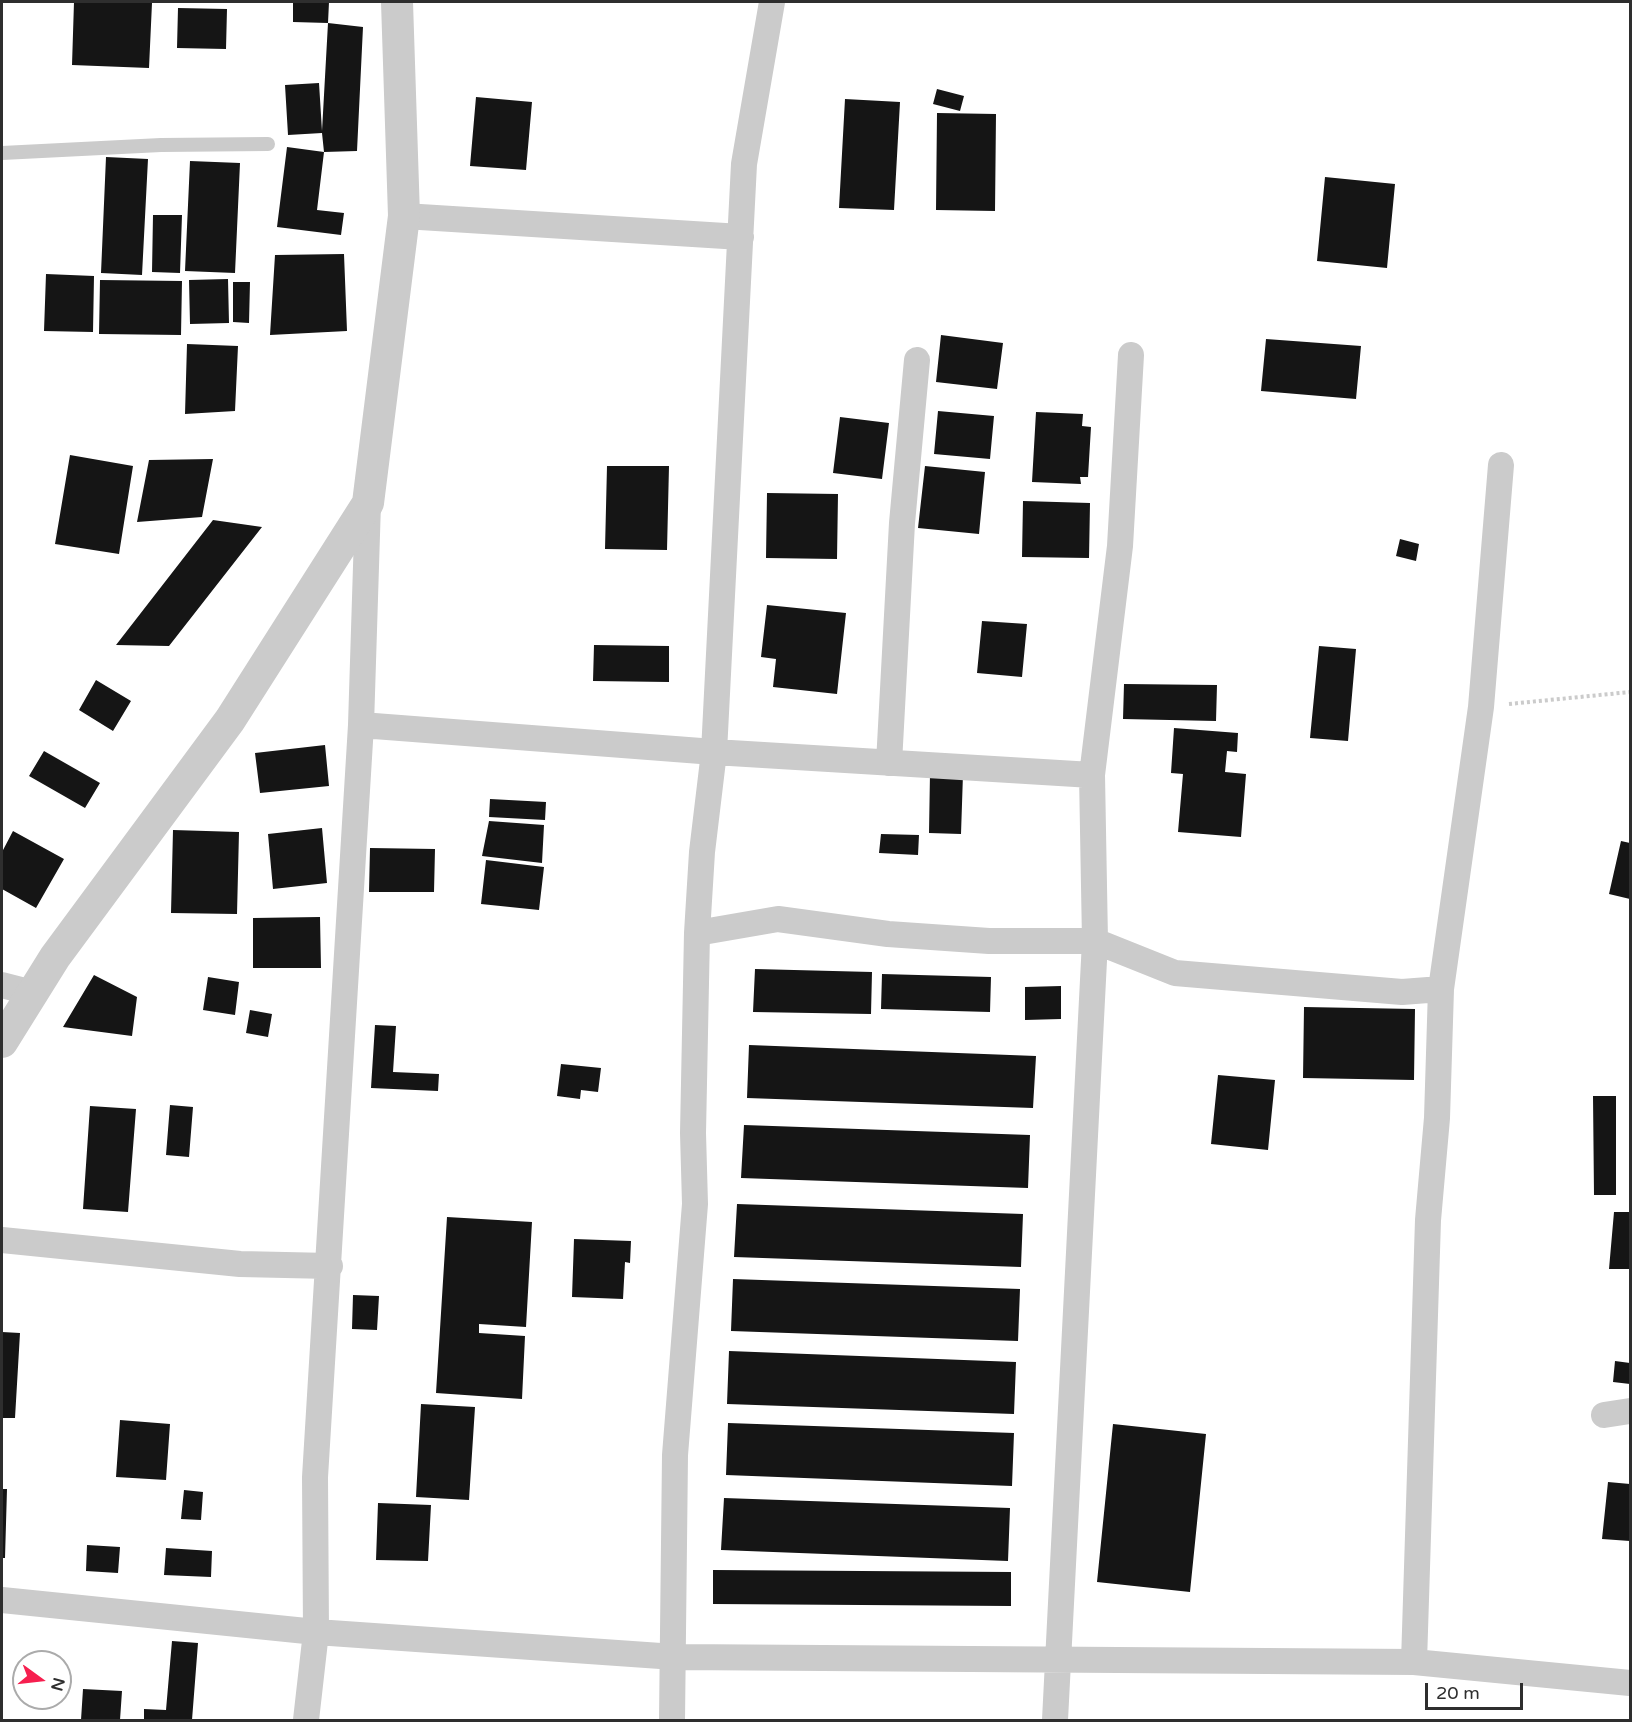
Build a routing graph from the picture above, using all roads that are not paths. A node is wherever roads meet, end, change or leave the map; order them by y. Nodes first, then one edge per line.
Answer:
1 (397, 2) edge
2 (772, 2) edge
3 (268, 144) dead end
4 (2, 153) edge
5 (404, 216) junction
6 (741, 237) junction
7 (1131, 355) dead end
8 (917, 360) dead end
9 (1501, 465) dead end
10 (369, 502) junction
11 (361, 725) junction
12 (714, 752) junction
13 (889, 763) junction
14 (1092, 775) junction
15 (697, 933) junction
16 (1095, 941) junction
17 (2, 986) edge
18 (1442, 989) junction
19 (33, 993) junction
20 (2, 1042) edge
21 (2, 1240) edge
22 (330, 1266) junction
23 (1630, 1411) edge
24 (1605, 1415) dead end
25 (2, 1600) edge
26 (316, 1632) junction
27 (675, 1657) junction
28 (1059, 1662) junction
29 (1414, 1662) junction
30 (1630, 1683) edge
31 (306, 1720) edge
32 (672, 1720) edge
33 (1055, 1720) edge

1 - 5 street
2 - 6 street
3 - 4 lane
5 - 6 street
5 - 10 street
6 - 12 street
7 - 14 street
8 - 13 street
9 - 18 street
10 - 11 street
10 - 19 street
11 - 12 street
11 - 22 street
12 - 13 street
12 - 15 street
13 - 14 street
14 - 16 street
15 - 16 street
15 - 27 street
16 - 18 street
16 - 28 street
17 - 19 street
18 - 29 street
19 - 20 street
21 - 22 street
22 - 26 street
23 - 24 street
25 - 26 street
26 - 27 street
26 - 31 street
27 - 28 street
27 - 32 street
28 - 29 street
28 - 33 street
29 - 30 street

